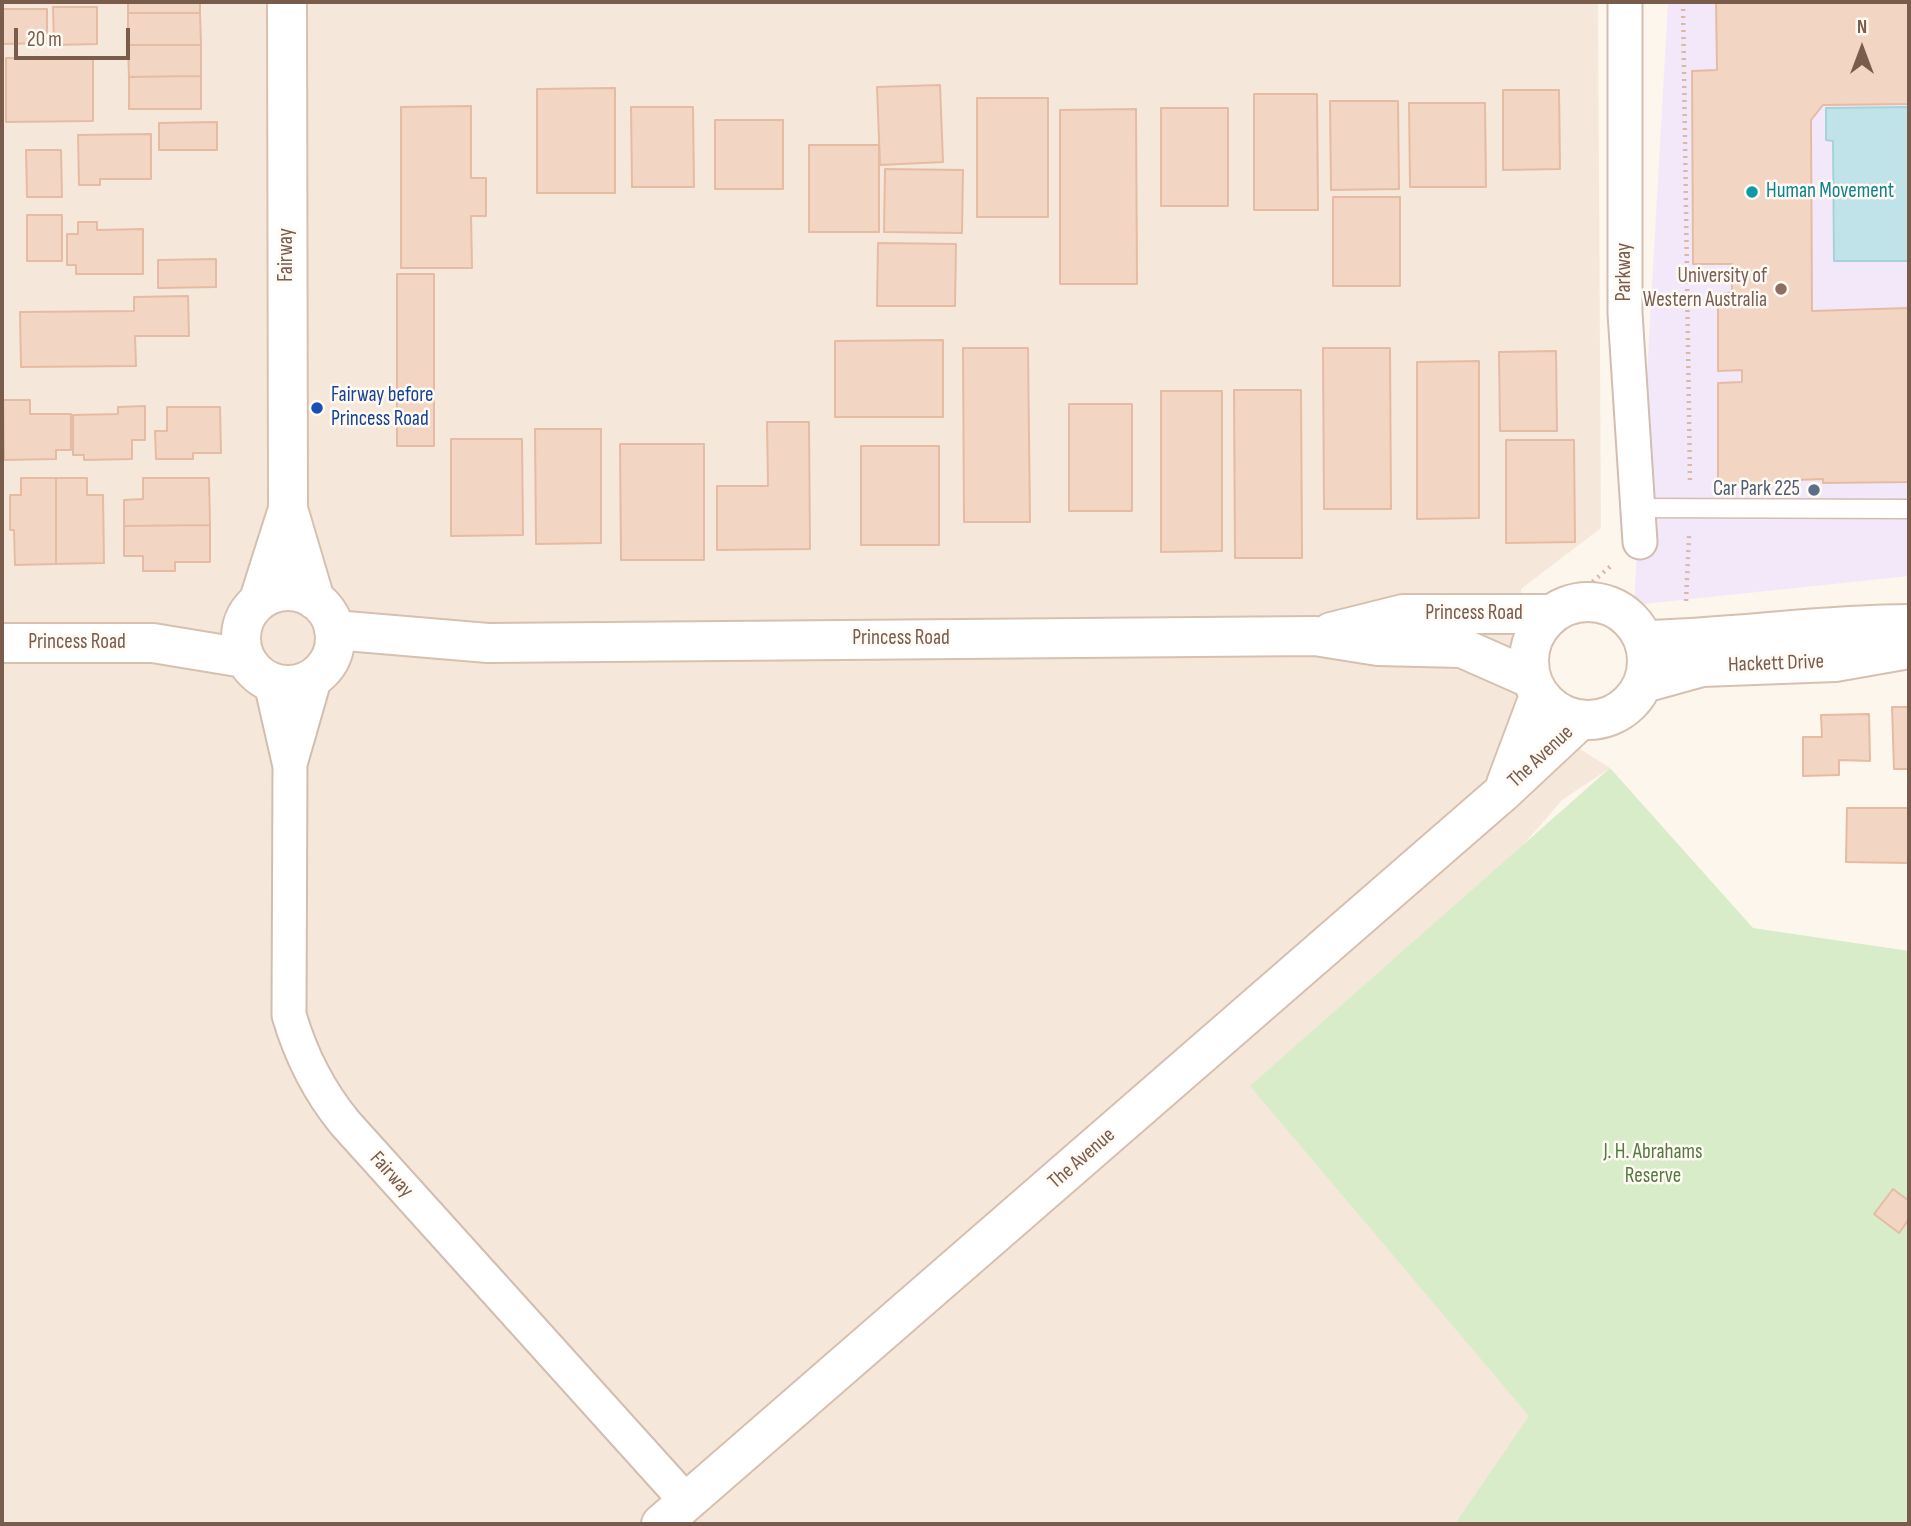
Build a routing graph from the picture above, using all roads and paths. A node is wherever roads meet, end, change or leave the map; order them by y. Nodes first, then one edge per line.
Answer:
1 (286, 2) edge
2 (1625, 2) edge
3 (1683, 2) edge
4 (1637, 508) junction
5 (1690, 508) junction
6 (288, 509) junction
7 (1909, 509) edge
8 (1640, 542) joint
9 (1558, 610) junction
10 (1685, 611) dead end
11 (1909, 624) edge
12 (1315, 636) junction
13 (1644, 639) junction
14 (254, 641) junction
15 (324, 642) junction
16 (2, 643) edge
17 (1909, 649) edge
18 (1644, 683) junction
19 (1535, 687) junction
20 (1579, 721) junction
21 (290, 766) junction
22 (1502, 793) junction
23 (674, 1513) edge

1 - 6 main road, Fairway
2 - 4 street, Parkway
3 - 5 path
4 - 5 lane
4 - 8 street, Parkway
5 - 7 lane
5 - 10 path
6 - 14 main road, Fairway
6 - 15 main road, Fairway
8 - 9 path
9 - 12 main road, Princess Road
9 - 13 main road
9 - 19 main road
11 - 13 main road, Hackett Drive
12 - 15 main road, Princess Road
12 - 19 main road, Princess Road
13 - 18 main road
14 - 15 main road
14 - 15 main road
14 - 16 main road, Princess Road
14 - 21 street, Fairway
15 - 21 street, Fairway
17 - 18 main road, Hackett Drive
18 - 20 main road
19 - 20 main road
19 - 22 main road, The Avenue
20 - 22 main road, The Avenue
21 - 23 street, Fairway
22 - 23 main road, The Avenue

